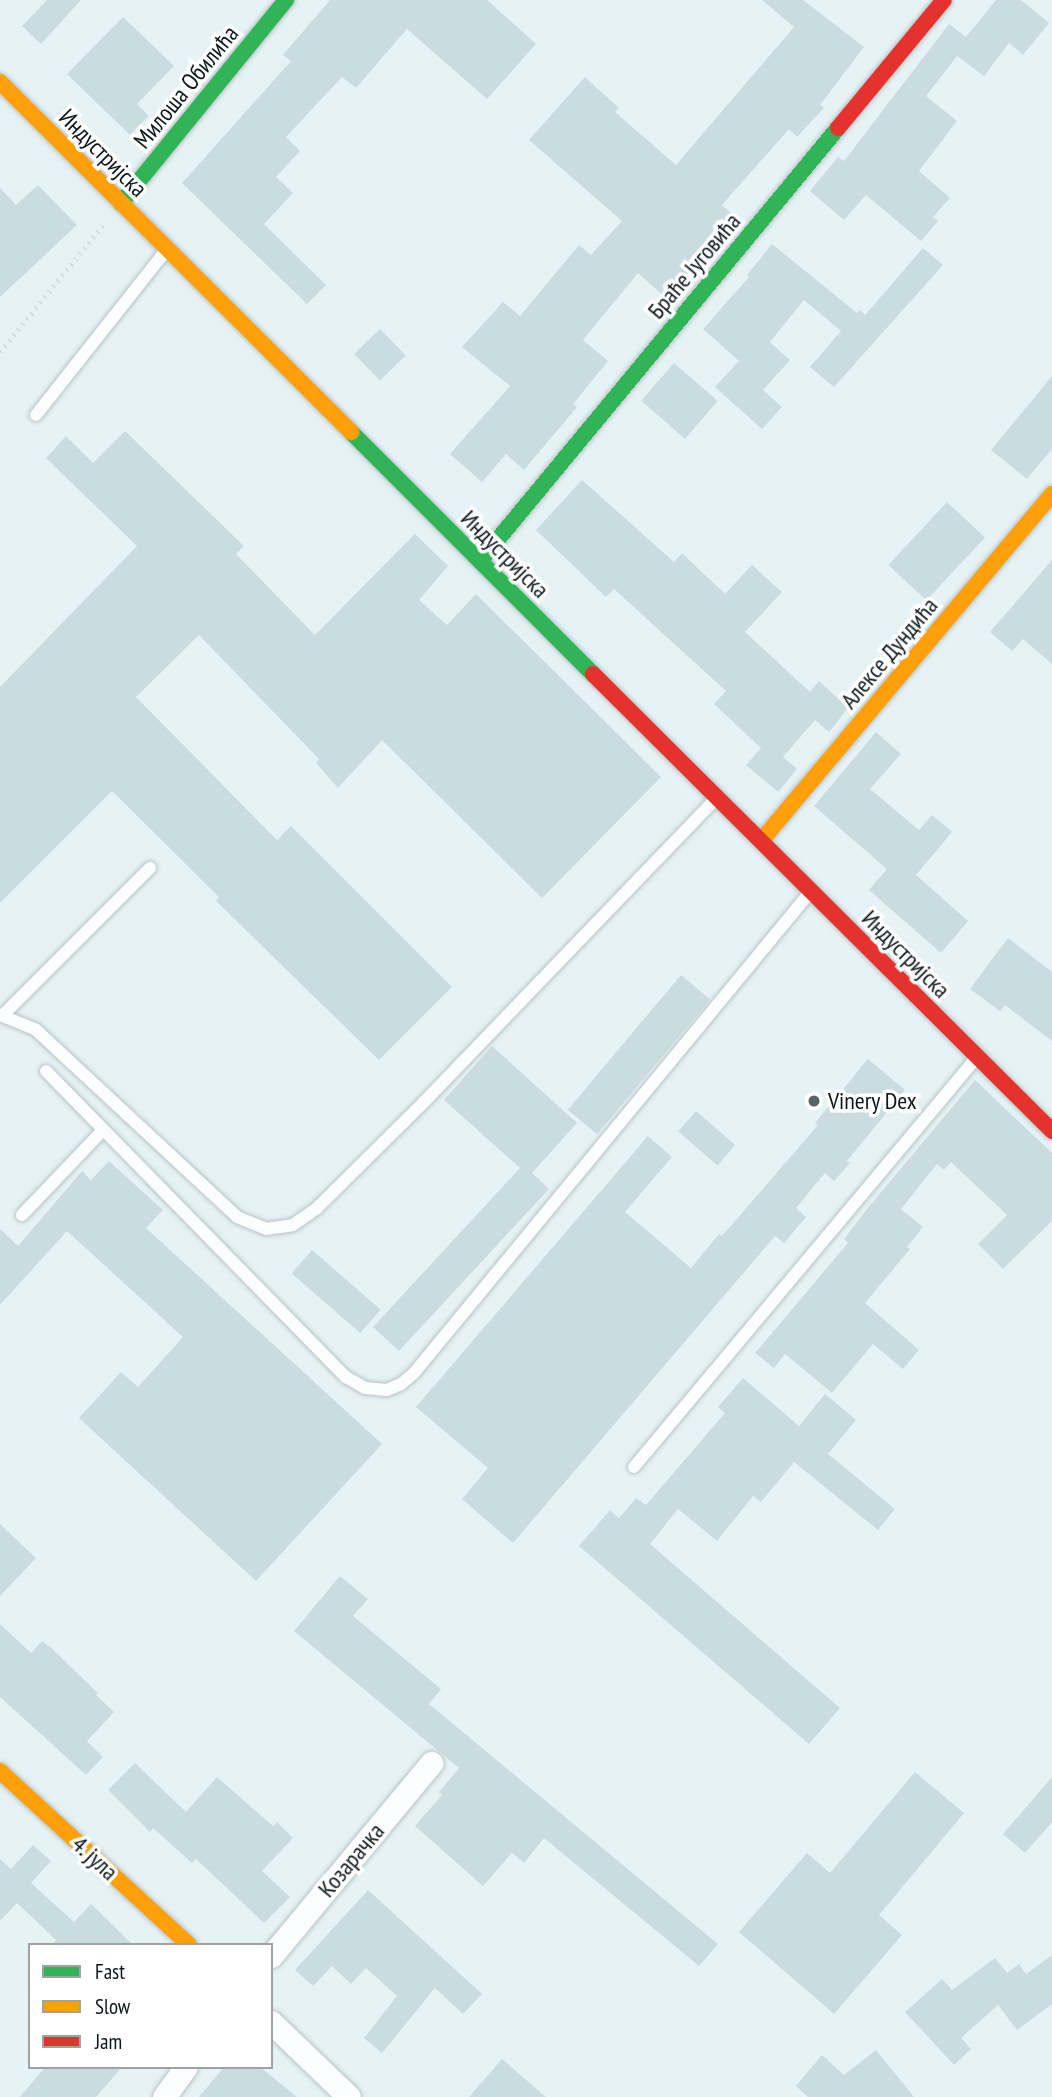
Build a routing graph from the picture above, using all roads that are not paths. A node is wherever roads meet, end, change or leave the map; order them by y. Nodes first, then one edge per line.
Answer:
1 (286, 0) edge
2 (944, 0) edge
3 (0, 82) edge
4 (121, 203) junction
5 (167, 248) junction
6 (36, 415) dead end
7 (1052, 494) edge
8 (480, 561) junction
9 (717, 797) junction
10 (761, 841) junction
11 (150, 868) dead end
12 (811, 891) junction
13 (1, 1015) edge
14 (977, 1057) junction
15 (46, 1071) dead end
16 (103, 1130) junction
17 (1052, 1131) edge
18 (22, 1215) dead end
19 (634, 1467) dead end
20 (431, 1763) dead end
21 (0, 1771) edge
22 (187, 1943) edge
23 (273, 1954) edge
24 (273, 2024) edge
25 (185, 2069) edge
26 (164, 2097) edge
27 (349, 2097) edge

1 - 4 street, Милоша Обилића
2 - 8 street, Браће Југовића
3 - 4 street, Индустријска
4 - 5 street, Индустријска
5 - 6 lane
5 - 8 street, Индустријска
7 - 10 street, Алексе Дундића
8 - 9 street, Индустријска
9 - 10 street, Индустријска
9 - 13 lane
10 - 12 street, Индустријска
11 - 13 lane
12 - 14 street, Индустријска
12 - 16 lane
14 - 17 street, Индустријска
14 - 19 lane
15 - 16 lane
16 - 18 lane
20 - 23 street, Козарачка
21 - 22 street, 4. јула
24 - 27 street
25 - 26 street

